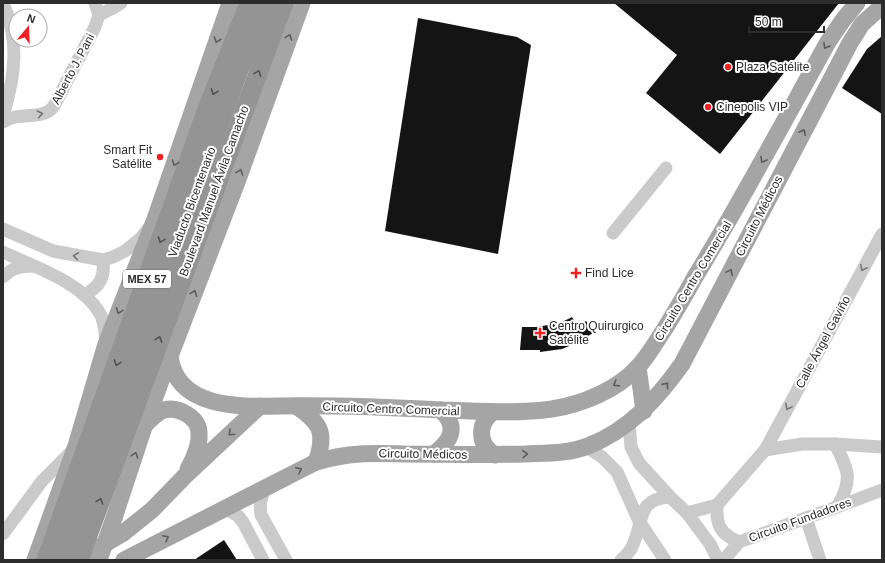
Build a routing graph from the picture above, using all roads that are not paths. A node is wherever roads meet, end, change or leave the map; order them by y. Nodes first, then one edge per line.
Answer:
1 (4, 3) edge
2 (121, 3) edge
3 (230, 3) edge
4 (249, 3) edge
5 (267, 3) edge
6 (284, 3) edge
7 (302, 3) edge
8 (857, 3) edge
9 (882, 6) edge
10 (97, 9) edge
11 (3, 116) edge
12 (3, 122) edge
13 (666, 168) dead end
14 (155, 219) junction
15 (3, 229) edge
16 (613, 233) dead end
17 (882, 234) edge
18 (3, 252) edge
19 (103, 260) junction
20 (33, 266) junction
21 (3, 277) edge
22 (84, 295) junction
23 (106, 344) junction
24 (170, 356) junction
25 (638, 367) junction
26 (260, 406) junction
27 (296, 406) junction
28 (440, 410) junction
29 (644, 411) junction
30 (493, 412) junction
31 (629, 423) junction
32 (144, 427) junction
33 (834, 444) junction
34 (76, 446) junction
35 (587, 447) junction
36 (882, 447) edge
37 (765, 450) junction
38 (434, 454) junction
39 (495, 455) junction
40 (316, 462) junction
41 (185, 476) junction
42 (265, 488) junction
43 (882, 490) edge
44 (670, 497) junction
45 (717, 505) junction
46 (837, 507) junction
47 (224, 508) junction
48 (687, 513) junction
49 (806, 518) junction
50 (639, 521) junction
51 (3, 534) edge
52 (739, 542) junction
53 (60, 558) edge
54 (128, 559) edge
55 (99, 560) edge
56 (263, 560) edge
57 (286, 560) edge
58 (621, 560) edge
59 (666, 560) edge
60 (718, 560) edge
61 (724, 560) edge
62 (820, 560) edge

1 - 11 street
2 - 10 street
3 -> 14 main road
4 -> 53 highway, MEX 57
5 - 53 highway, Viaducto Bicentenario
53 -> 6 highway, Boulevard Manuel Ávila Camacho / MEX 57, bridge
24 -> 7 main road, Boulevard Manuel Ávila Camacho
8 -> 25 main road, Circuito Centro Comercial
29 -> 9 main road, Circuito Médicos
12 -> 10 street, Alberto J. Pani
13 - 16 street
14 - 19 street
14 -> 23 main road
19 -> 15 street
17 -> 37 street, Calle Ángel Gaviño
18 - 20 street
19 - 22 street
20 - 21 street
20 - 22 street
22 - 23 street
23 - 34 main road
24 - 26 main road, Circuito Centro Comercial
24 - 32 main road, Boulevard Manuel Ávila Camacho
25 - 29 main road
25 -> 30 main road, Circuito Centro Comercial
26 - 27 main road, Circuito Centro Comercial
26 -> 41 main road
27 - 28 main road, Circuito Centro Comercial
27 - 40 main road
28 - 30 main road, Circuito Centro Comercial
28 - 38 main road
29 - 31 main road, Circuito Médicos
30 - 39 main road
31 - 35 main road, Circuito Médicos
31 - 44 street
32 - 41 main road
55 -> 32 main road, Boulevard Manuel Ávila Camacho, bridge
33 - 36 street
33 - 37 street
33 - 46 street
34 - 51 street
34 - 53 main road
39 -> 35 main road, Circuito Médicos
35 - 50 street
37 - 45 street
38 - 39 main road, Circuito Médicos
38 - 40 main road, Circuito Médicos
42 -> 40 main road, Circuito Médicos
41 - 53 main road
42 - 47 main road, Circuito Médicos
42 - 57 street
43 - 46 street, Circuito Fundadores
44 - 48 street
44 - 50 street
45 - 48 street
45 - 52 street
46 - 49 street, Circuito Fundadores
54 -> 47 main road, Circuito Médicos
47 - 56 street
48 - 60 street
49 - 52 street, Circuito Fundadores
49 - 62 street
50 - 58 street
50 - 59 street
52 - 61 street, Circuito Fundadores

